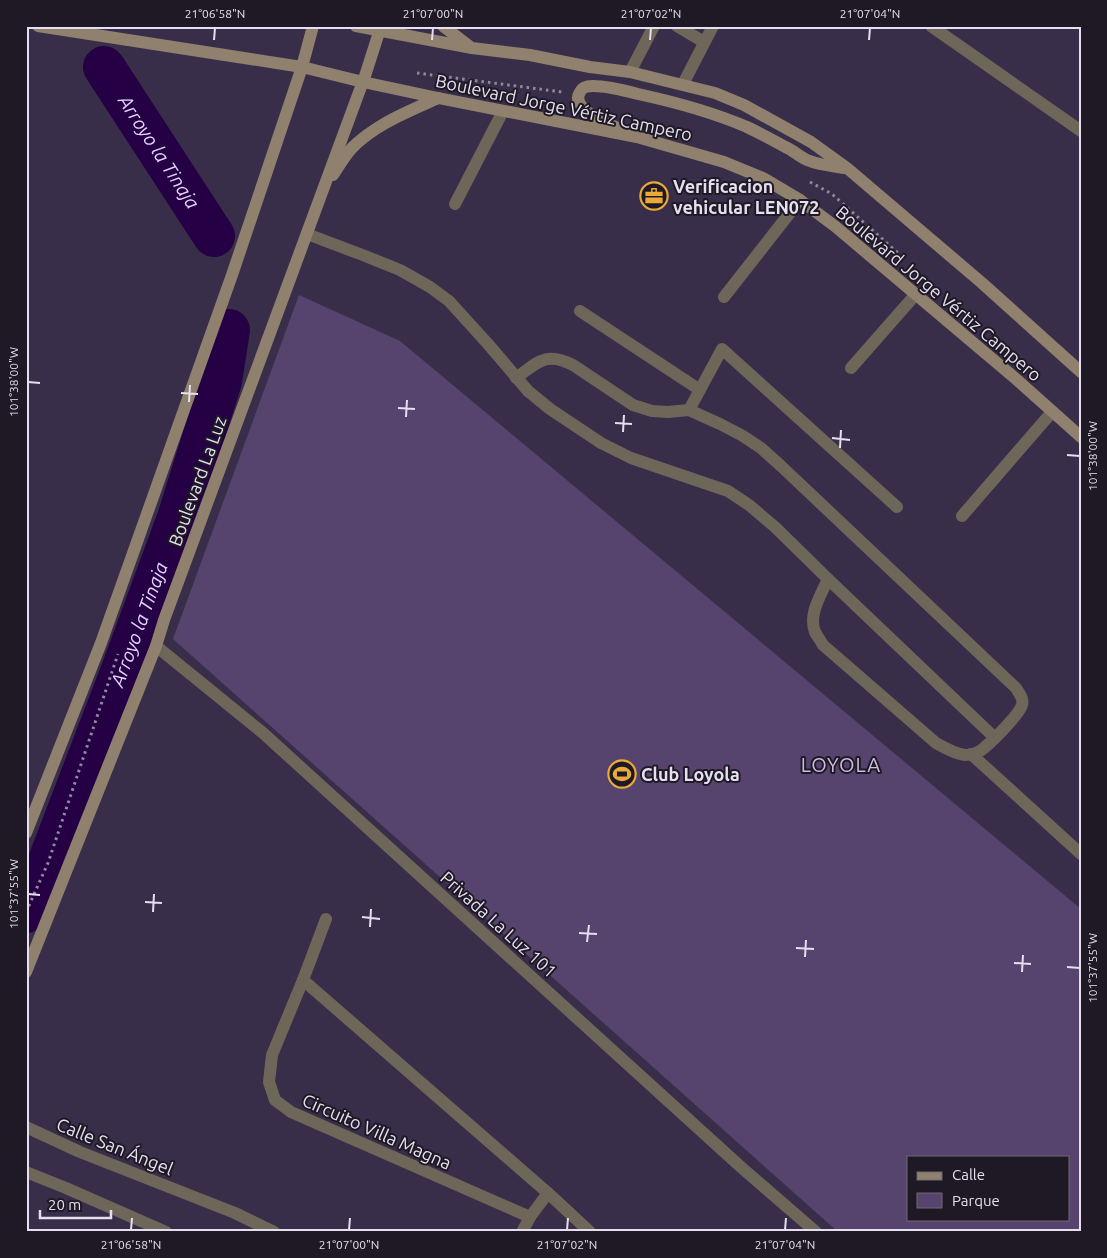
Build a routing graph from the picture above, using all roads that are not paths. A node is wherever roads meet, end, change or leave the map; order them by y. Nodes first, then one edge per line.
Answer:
1 (38, 26) edge
2 (313, 26) edge
3 (356, 26) edge
4 (443, 26) edge
5 (654, 26) edge
6 (677, 26) edge
7 (713, 26) edge
8 (930, 26) edge
9 (380, 29) edge
10 (120, 32) edge
11 (704, 42) junction
12 (472, 48) junction
13 (302, 67) junction
14 (630, 72) junction
15 (363, 82) junction
16 (683, 84) junction
17 (438, 98) junction
18 (503, 111) junction
19 (1081, 131) edge
20 (637, 137) junction
21 (846, 168) junction
22 (323, 189) junction
23 (800, 200) junction
24 (456, 204) dead end
25 (307, 234) junction
26 (916, 294) junction
27 (724, 298) dead end
28 (580, 311) dead end
29 (851, 368) dead end
30 (1081, 372) edge
31 (516, 378) junction
32 (700, 390) junction
33 (689, 410) junction
34 (1052, 412) junction
35 (1081, 438) edge
36 (897, 508) dead end
37 (962, 516) dead end
38 (828, 579) junction
39 (156, 646) junction
40 (994, 737) junction
41 (970, 754) junction
42 (26, 833) edge
43 (1081, 854) edge
44 (326, 920) dead end
45 (26, 972) edge
46 (303, 980) junction
47 (26, 1127) edge
48 (26, 1172) edge
49 (548, 1193) junction
50 (530, 1217) junction
51 (166, 1232) edge
52 (274, 1232) edge
53 (522, 1232) edge
54 (590, 1232) edge
55 (816, 1232) edge

1 - 10 main road, Boulevard Jorge Vértiz Campero
2 - 13 main road, Boulevard La Luz
3 - 9 main road, Boulevard Jorge Vértiz Campero
4 - 12 main road
5 - 14 street
6 - 11 street
7 - 11 street
8 - 19 street
9 - 12 main road, Boulevard Jorge Vértiz Campero
9 - 15 main road, Boulevard La Luz
10 - 13 main road, Boulevard Jorge Vértiz Campero
11 - 16 street
12 - 14 main road, Boulevard Jorge Vértiz Campero
13 - 15 main road, Boulevard Jorge Vértiz Campero
13 - 42 main road, Boulevard La Luz
14 - 16 main road, Boulevard Jorge Vértiz Campero
15 - 17 main road, Boulevard Jorge Vértiz Campero
15 - 22 main road, Boulevard La Luz
16 - 21 main road, Boulevard Jorge Vértiz Campero
17 - 18 main road, Boulevard Jorge Vértiz Campero
17 - 22 main road
18 - 20 main road, Boulevard Jorge Vértiz Campero
18 - 24 street
20 - 21 main road
20 - 23 main road, Boulevard Jorge Vértiz Campero
21 - 30 main road, Boulevard Jorge Vértiz Campero
22 - 25 main road, Boulevard La Luz
23 - 26 main road, Boulevard Jorge Vértiz Campero
23 - 27 street
25 - 31 street
25 - 39 main road, Boulevard La Luz
26 - 29 street
26 - 34 main road, Boulevard Jorge Vértiz Campero
28 - 32 street
31 - 33 street
31 - 38 street
32 - 33 street
32 - 36 street
33 - 40 street
34 - 35 main road, Boulevard Jorge Vértiz Campero
34 - 37 street
38 - 40 street
38 - 41 street
39 - 45 main road, Boulevard La Luz
39 - 55 street, Privada La Luz 101
40 - 41 street
41 - 43 street
44 - 46 street, Circuito Villa Magna
46 - 49 street
46 - 50 street, Circuito Villa Magna
47 - 52 street, Calle San Ángel
48 - 51 street
49 - 50 street
49 - 54 street
50 - 53 street

